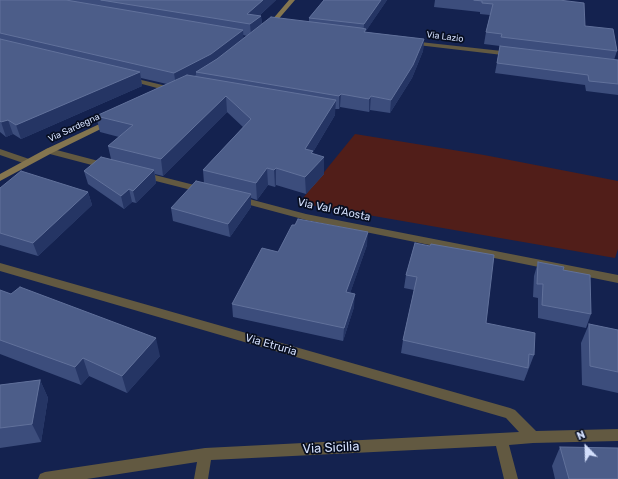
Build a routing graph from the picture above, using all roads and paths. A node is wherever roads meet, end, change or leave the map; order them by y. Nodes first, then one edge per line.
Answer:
1 (292, 0) edge
2 (281, 27) edge
3 (267, 28) joint
4 (406, 42) edge
5 (516, 55) edge
6 (122, 78) edge
7 (180, 90) joint
8 (164, 98) edge
9 (122, 118) edge
10 (49, 151) junction
11 (0, 152) edge
12 (29, 162) junction
13 (118, 168) edge
14 (133, 172) edge
15 (0, 178) edge
16 (216, 194) edge
17 (230, 197) edge
18 (0, 267) edge
19 (618, 278) edge
20 (618, 435) edge
21 (533, 437) junction
22 (501, 440) junction
23 (205, 454) junction
24 (46, 479) edge
25 (201, 479) edge
26 (511, 479) edge

1 - 3 street
2 - 3 street
4 - 5 street, Via Lazio
6 - 7 street
7 - 8 street
9 - 10 street, Via Sardegna
10 - 12 street, Via Sardegna
10 - 13 street
11 - 12 street
12 - 15 street, Via Sardegna
14 - 16 street
17 - 19 street, Via Val d'Aosta
18 - 21 street, Via Etruria
20 - 21 street, Via Sicilia
21 - 22 street, Via Sicilia
22 - 23 street, Via Sicilia
22 - 26 street
23 - 24 street, Via Sicilia
23 - 25 street

